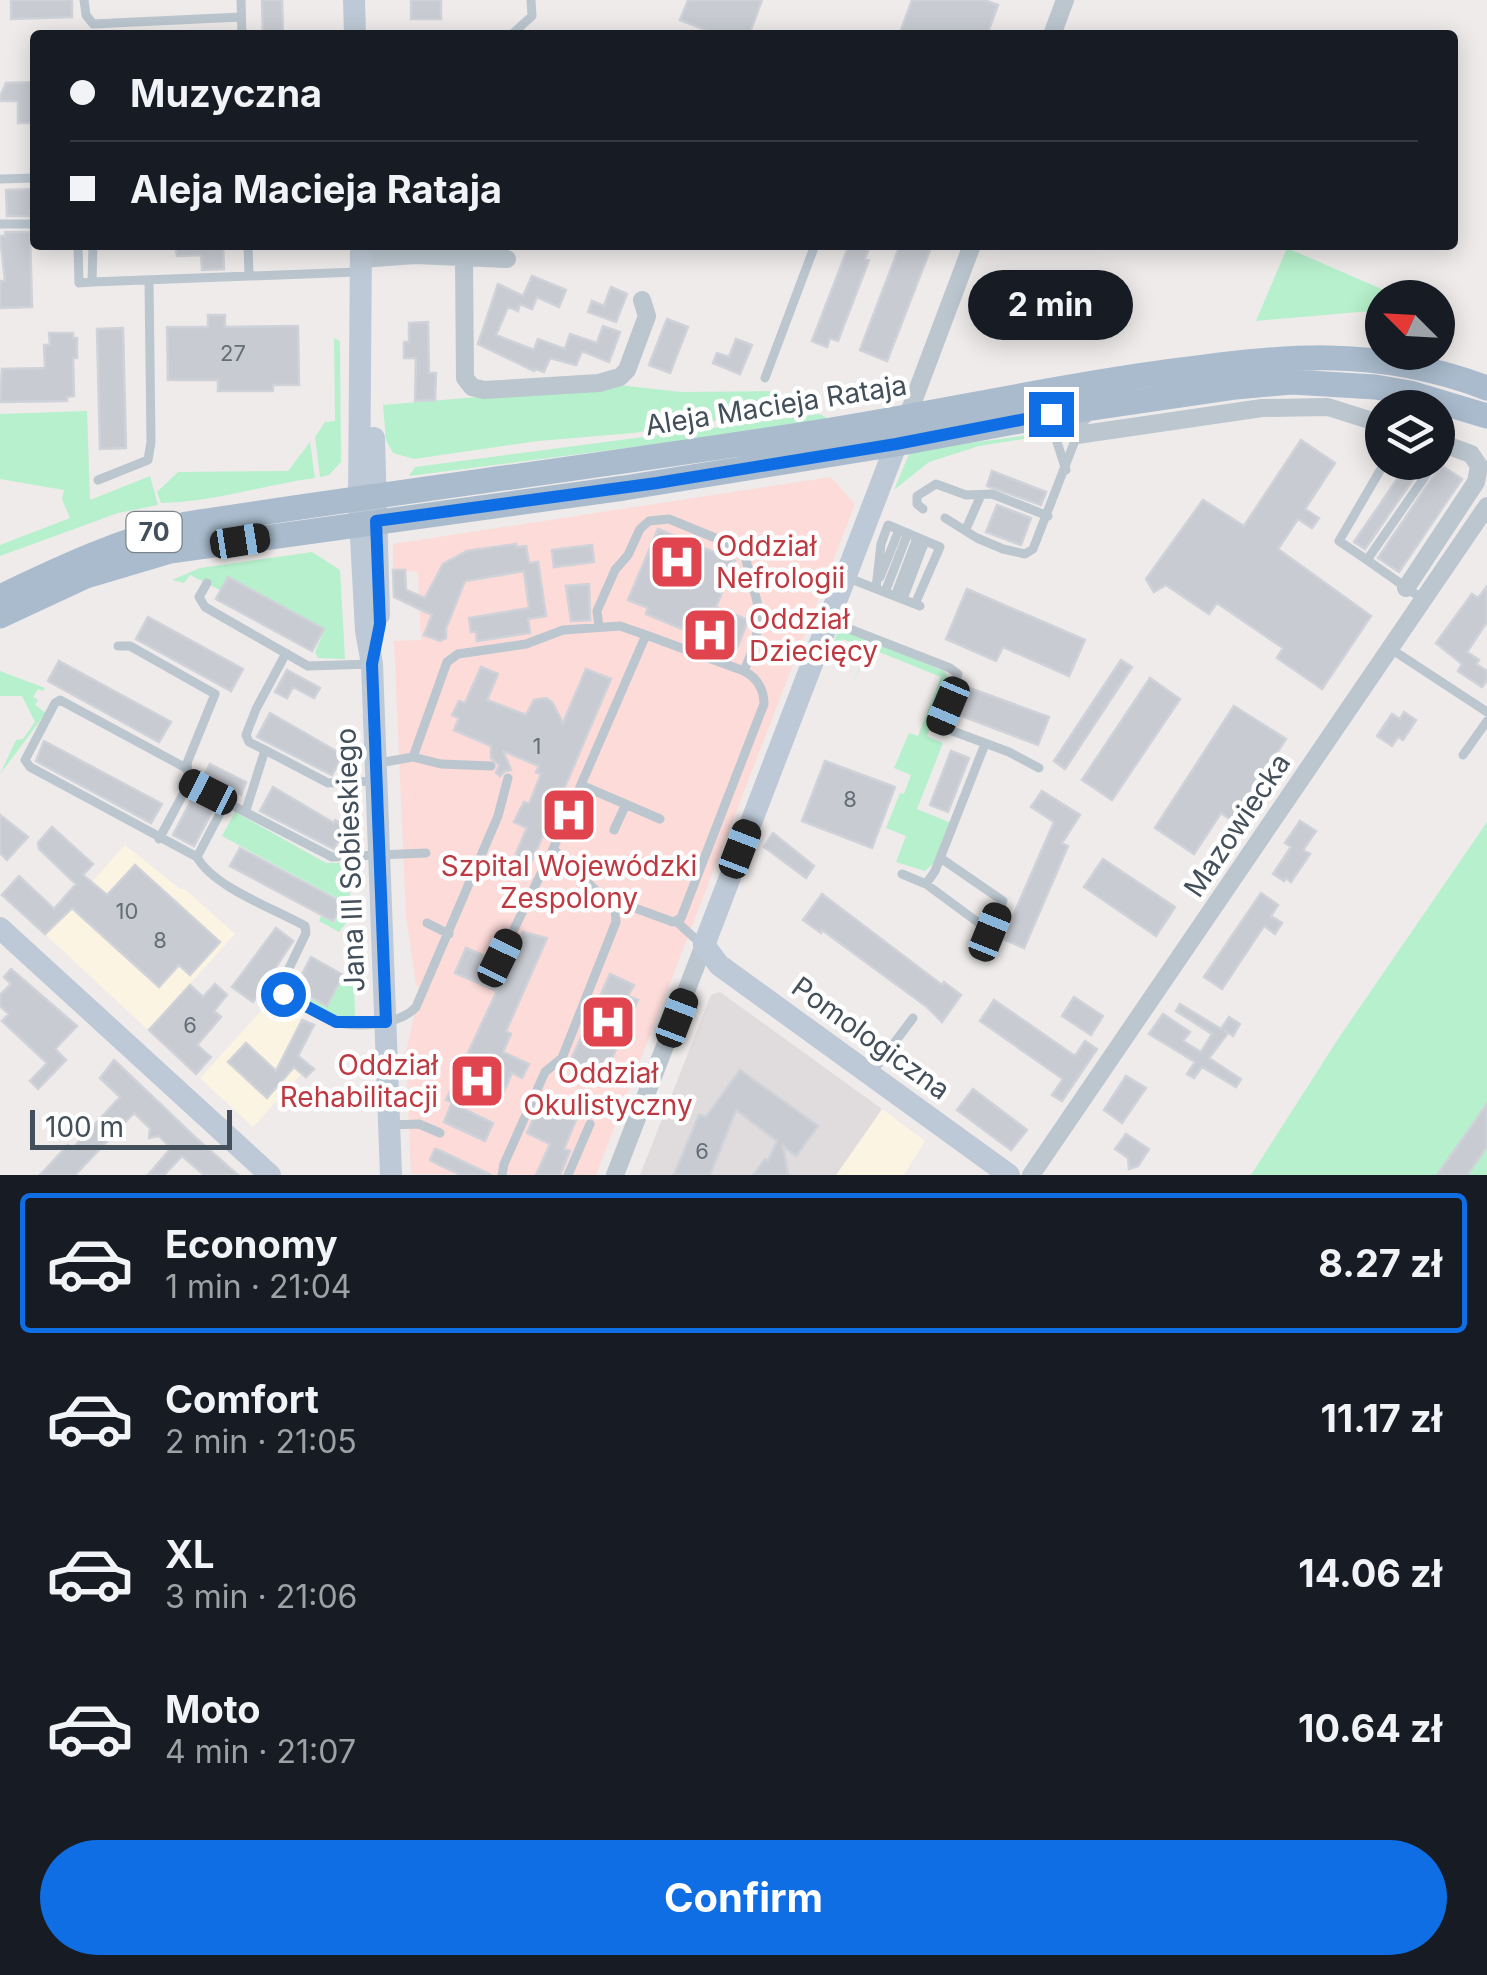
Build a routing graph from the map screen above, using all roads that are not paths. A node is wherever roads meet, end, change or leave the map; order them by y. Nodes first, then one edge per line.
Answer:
1 (84, 0) edge
2 (240, 0) edge
3 (354, 0) edge
4 (531, 0) edge
5 (1065, 0) edge
6 (241, 17) junction
7 (242, 30) edge
8 (355, 30) edge
9 (517, 30) edge
10 (1054, 30) edge
11 (30, 178) edge
12 (0, 179) edge
13 (0, 224) edge
14 (30, 224) edge
15 (78, 250) edge
16 (93, 250) edge
17 (248, 250) edge
18 (814, 250) edge
19 (970, 250) edge
20 (464, 258) junction
21 (361, 259) edge
22 (507, 259) dead end
23 (249, 276) junction
24 (92, 282) junction
25 (148, 282) junction
26 (642, 300) dead end
27 (765, 378) dead end
28 (1487, 388) edge
29 (1098, 407) junction
30 (908, 415) junction
31 (1487, 416) edge
32 (1365, 419) edge
33 (1024, 420) junction
34 (1077, 436) junction
35 (896, 444) junction
36 (1455, 448) edge
37 (1066, 470) junction
38 (98, 480) dead end
39 (1375, 480) edge
40 (1423, 480) edge
41 (981, 495) junction
42 (1487, 506) edge
43 (923, 510) dead end
44 (368, 511) junction
45 (1048, 516) junction
46 (945, 518) dead end
47 (966, 529) junction
48 (912, 535) junction
49 (1367, 560) junction
50 (81, 568) junction
51 (844, 576) junction
52 (207, 582) dead end
53 (1406, 588) junction
54 (889, 594) junction
55 (0, 598) edge
56 (1424, 600) junction
57 (0, 616) edge
58 (827, 620) junction
59 (599, 627) junction
60 (646, 635) junction
61 (118, 646) dead end
62 (1391, 649) junction
63 (286, 653) junction
64 (372, 664) junction
65 (744, 672) junction
66 (1487, 712) edge
67 (1487, 720) edge
68 (985, 744) junction
69 (265, 750) junction
70 (1463, 754) dead end
71 (413, 757) junction
72 (492, 766) dead end
73 (186, 768) junction
74 (1039, 768) dead end
75 (377, 772) junction
76 (508, 778) dead end
77 (190, 783) junction
78 (581, 785) junction
79 (226, 802) junction
80 (626, 804) junction
81 (246, 810) junction
82 (660, 819) dead end
83 (614, 830) dead end
84 (159, 840) junction
85 (553, 849) junction
86 (426, 853) dead end
87 (379, 856) junction
88 (197, 857) junction
89 (942, 859) junction
90 (902, 874) dead end
91 (926, 884) junction
92 (613, 907) junction
93 (676, 922) junction
94 (427, 923) dead end
95 (0, 928) edge
96 (449, 934) junction
97 (704, 946) junction
98 (500, 958) dead end
99 (913, 1018) dead end
100 (386, 1022) junction
101 (870, 1074) junction
102 (590, 1124) dead end
103 (390, 1125) junction
104 (440, 1133) dead end
105 (270, 1175) edge
106 (391, 1175) edge
107 (502, 1175) edge
108 (568, 1175) edge
109 (615, 1175) edge
110 (1009, 1175) edge
111 (1031, 1175) edge

1 - 6 lane
2 - 6 lane
3 - 8 street
4 - 9 lane
5 - 10 street
6 - 7 lane
11 - 12 lane
13 - 14 lane
15 - 24 lane
16 - 24 lane
17 - 23 lane
18 - 27 lane
19 - 30 street
20 - 21 street
20 - 22 street
20 - 26 street
21 - 23 lane
21 - 44 street, Jana III Sobieskiego
23 - 25 lane
24 - 25 lane
25 - 38 lane
28 - 30 main road, Aleja Macieja Rataja
29 - 31 main road, Aleja Macieja Rataja
29 - 33 main road, Aleja Macieja Rataja
29 - 34 lane
30 - 35 street
30 - 44 main road, Aleja Macieja Rataja
32 - 34 street
33 - 35 main road, Aleja Macieja Rataja
33 - 37 lane
34 - 37 lane
35 - 44 main road, Aleja Macieja Rataja
35 - 51 street
36 - 53 street
37 - 45 lane
39 - 49 lane
40 - 49 lane
41 - 43 lane
41 - 45 lane
41 - 47 lane
42 - 56 street, Mazowiecka
44 - 50 main road, Aleja Macieja Rataja / 70
44 - 64 street, Jana III Sobieskiego
45 - 47 lane
46 - 47 lane
48 - 54 lane
48 - 54 lane
48 - 54 lane
49 - 53 lane
50 - 55 main road, 70
50 - 57 main road, 70
51 - 54 lane
51 - 58 street
52 - 63 lane
53 - 56 lane
56 - 62 street, Mazowiecka
58 - 68 lane
58 - 97 street
59 - 60 lane
59 - 65 lane
59 - 71 lane
60 - 65 lane
60 - 78 lane
61 - 73 lane
62 - 66 lane
62 - 111 street, Mazowiecka
63 - 64 lane
63 - 69 lane
64 - 75 street, Jana III Sobieskiego
65 - 93 lane
67 - 70 lane
68 - 74 lane
68 - 89 lane
69 - 75 lane
69 - 81 lane
71 - 72 lane
71 - 75 lane
73 - 77 lane
73 - 84 lane
75 - 87 street, Jana III Sobieskiego
76 - 96 lane
77 - 79 lane
77 - 84 lane
78 - 80 lane
78 - 85 lane
79 - 81 lane
79 - 88 lane
80 - 82 lane
80 - 83 lane
81 - 87 lane
84 - 88 lane
85 - 92 lane
85 - 98 lane
86 - 87 lane
87 - 100 street, Jana III Sobieskiego
88 - 100 lane
89 - 91 lane
89 - 91 lane
90 - 91 lane
92 - 93 lane
92 - 107 lane
93 - 97 lane
94 - 96 lane
95 - 105 street
96 - 100 lane
97 - 101 street, Pomologiczna
97 - 109 street
99 - 101 lane
100 - 103 street, Jana III Sobieskiego
101 - 110 street, Pomologiczna
102 - 108 lane
103 - 104 lane
103 - 106 street, Jana III Sobieskiego

